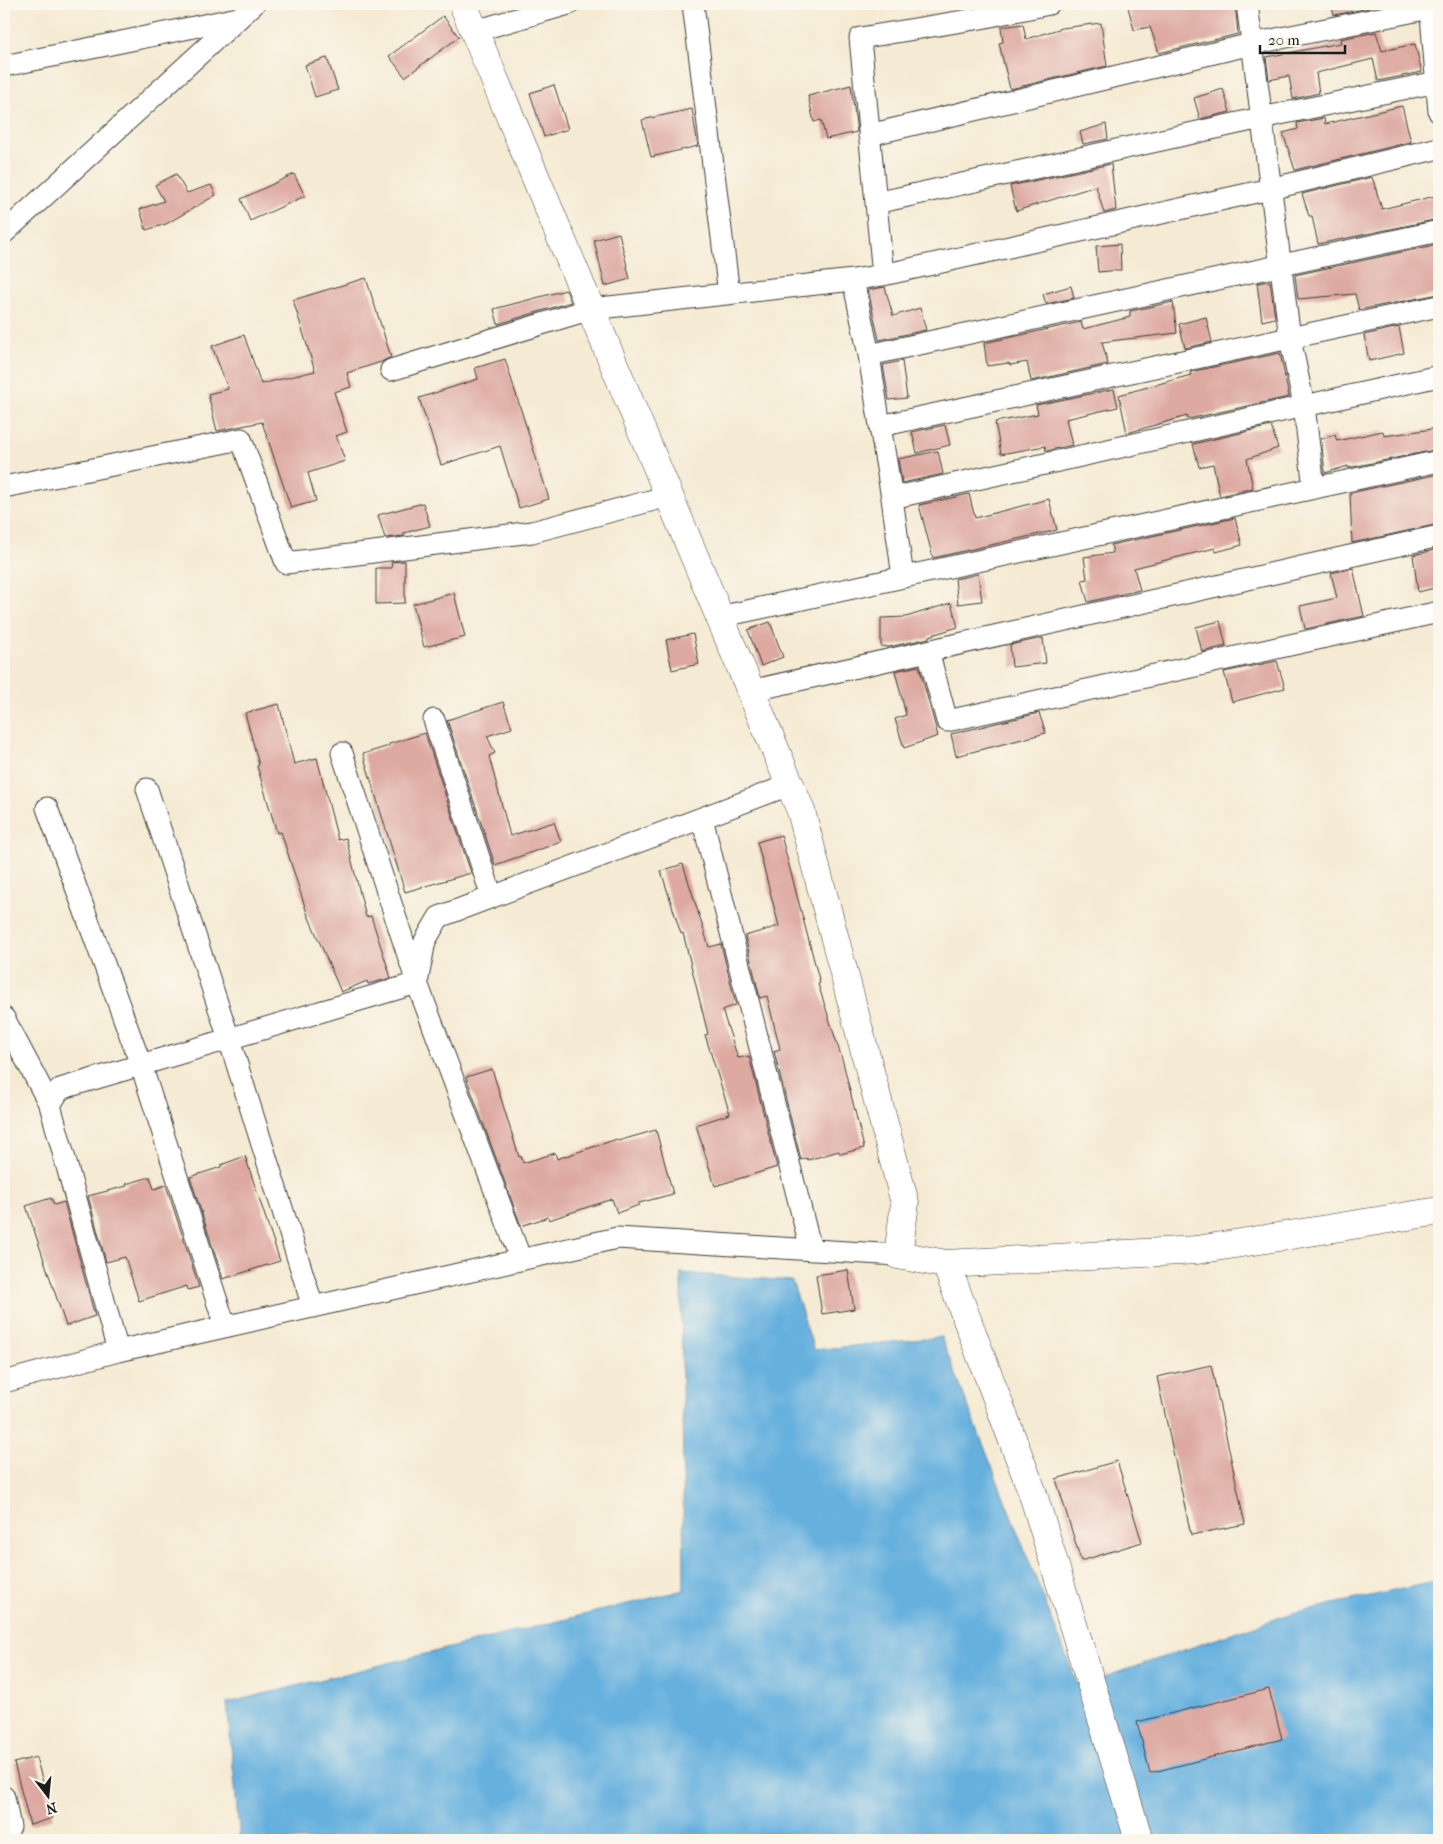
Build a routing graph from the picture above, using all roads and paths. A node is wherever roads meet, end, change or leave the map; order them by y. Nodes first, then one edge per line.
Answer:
1 (254, 4) edge
2 (463, 4) edge
3 (569, 4) edge
4 (693, 4) edge
5 (1050, 4) edge
6 (1247, 4) edge
7 (1430, 6) edge
8 (238, 18) junction
9 (475, 31) junction
10 (1252, 44) junction
11 (4, 66) edge
12 (1437, 82) junction
13 (1439, 112) edge
14 (1261, 118) junction
15 (869, 135) junction
16 (1439, 148) edge
17 (1270, 188) junction
18 (876, 203) junction
19 (1439, 231) edge
20 (4, 233) edge
21 (1280, 265) junction
22 (883, 275) junction
23 (853, 280) junction
24 (729, 294) junction
25 (1439, 306) edge
26 (591, 309) junction
27 (1290, 338) junction
28 (868, 355) junction
29 (390, 370) dead end
30 (1439, 376) edge
31 (1304, 406) junction
32 (880, 426) junction
33 (1439, 461) edge
34 (4, 487) edge
35 (1314, 488) junction
36 (669, 496) junction
37 (892, 498) junction
38 (1439, 536) edge
39 (903, 577) junction
40 (1439, 612) edge
41 (719, 617) junction
42 (928, 651) junction
43 (750, 691) junction
44 (434, 720) dead end
45 (342, 753) dead end
46 (790, 785) junction
47 (147, 789) dead end
48 (47, 808) dead end
49 (702, 818) junction
50 (492, 897) junction
51 (417, 983) junction
52 (4, 1018) edge
53 (229, 1039) junction
54 (140, 1065) junction
55 (50, 1105) junction
56 (1439, 1211) edge
57 (811, 1250) junction
58 (898, 1255) junction
59 (521, 1260) junction
60 (946, 1264) junction
61 (313, 1307) junction
62 (225, 1326) junction
63 (118, 1351) junction
64 (4, 1382) edge
65 (4, 1797) edge
66 (8, 1832) edge
67 (1139, 1840) edge

1 - 8 street
2 - 9 street
3 - 9 street
4 - 24 street
5 - 15 street
6 - 10 street
7 - 10 street
7 - 12 street
8 - 11 street
8 - 20 street
9 - 26 street
10 - 14 street
10 - 15 street
12 - 13 street
12 - 14 street
14 - 17 street
14 - 18 street
15 - 18 street
16 - 17 street
17 - 21 street
17 - 22 street
18 - 22 street
19 - 21 street
21 - 27 street
21 - 28 street
22 - 23 street
23 - 24 street
23 - 28 street
24 - 26 street
25 - 27 street
26 - 29 street
26 - 36 street
27 - 31 street
27 - 32 street
28 - 32 street
30 - 31 street
31 - 35 street
31 - 37 street
32 - 37 street
33 - 35 street
34 - 36 street
35 - 39 street
36 - 41 street
37 - 39 street
38 - 42 street
39 - 41 street
40 - 42 street
41 - 43 street
42 - 43 street
43 - 46 street
44 - 50 street
45 - 51 street
46 - 49 street
46 - 58 street
47 - 53 street
48 - 54 street
49 - 50 street
49 - 57 street
50 - 51 street
51 - 53 street
51 - 59 street
52 - 55 street
53 - 54 street
53 - 61 street
54 - 55 street
54 - 62 street
55 - 63 street
56 - 60 street
57 - 58 street
57 - 59 street
58 - 60 street
59 - 61 street
60 - 67 street
61 - 62 street
62 - 63 street
63 - 64 street
65 - 66 street

